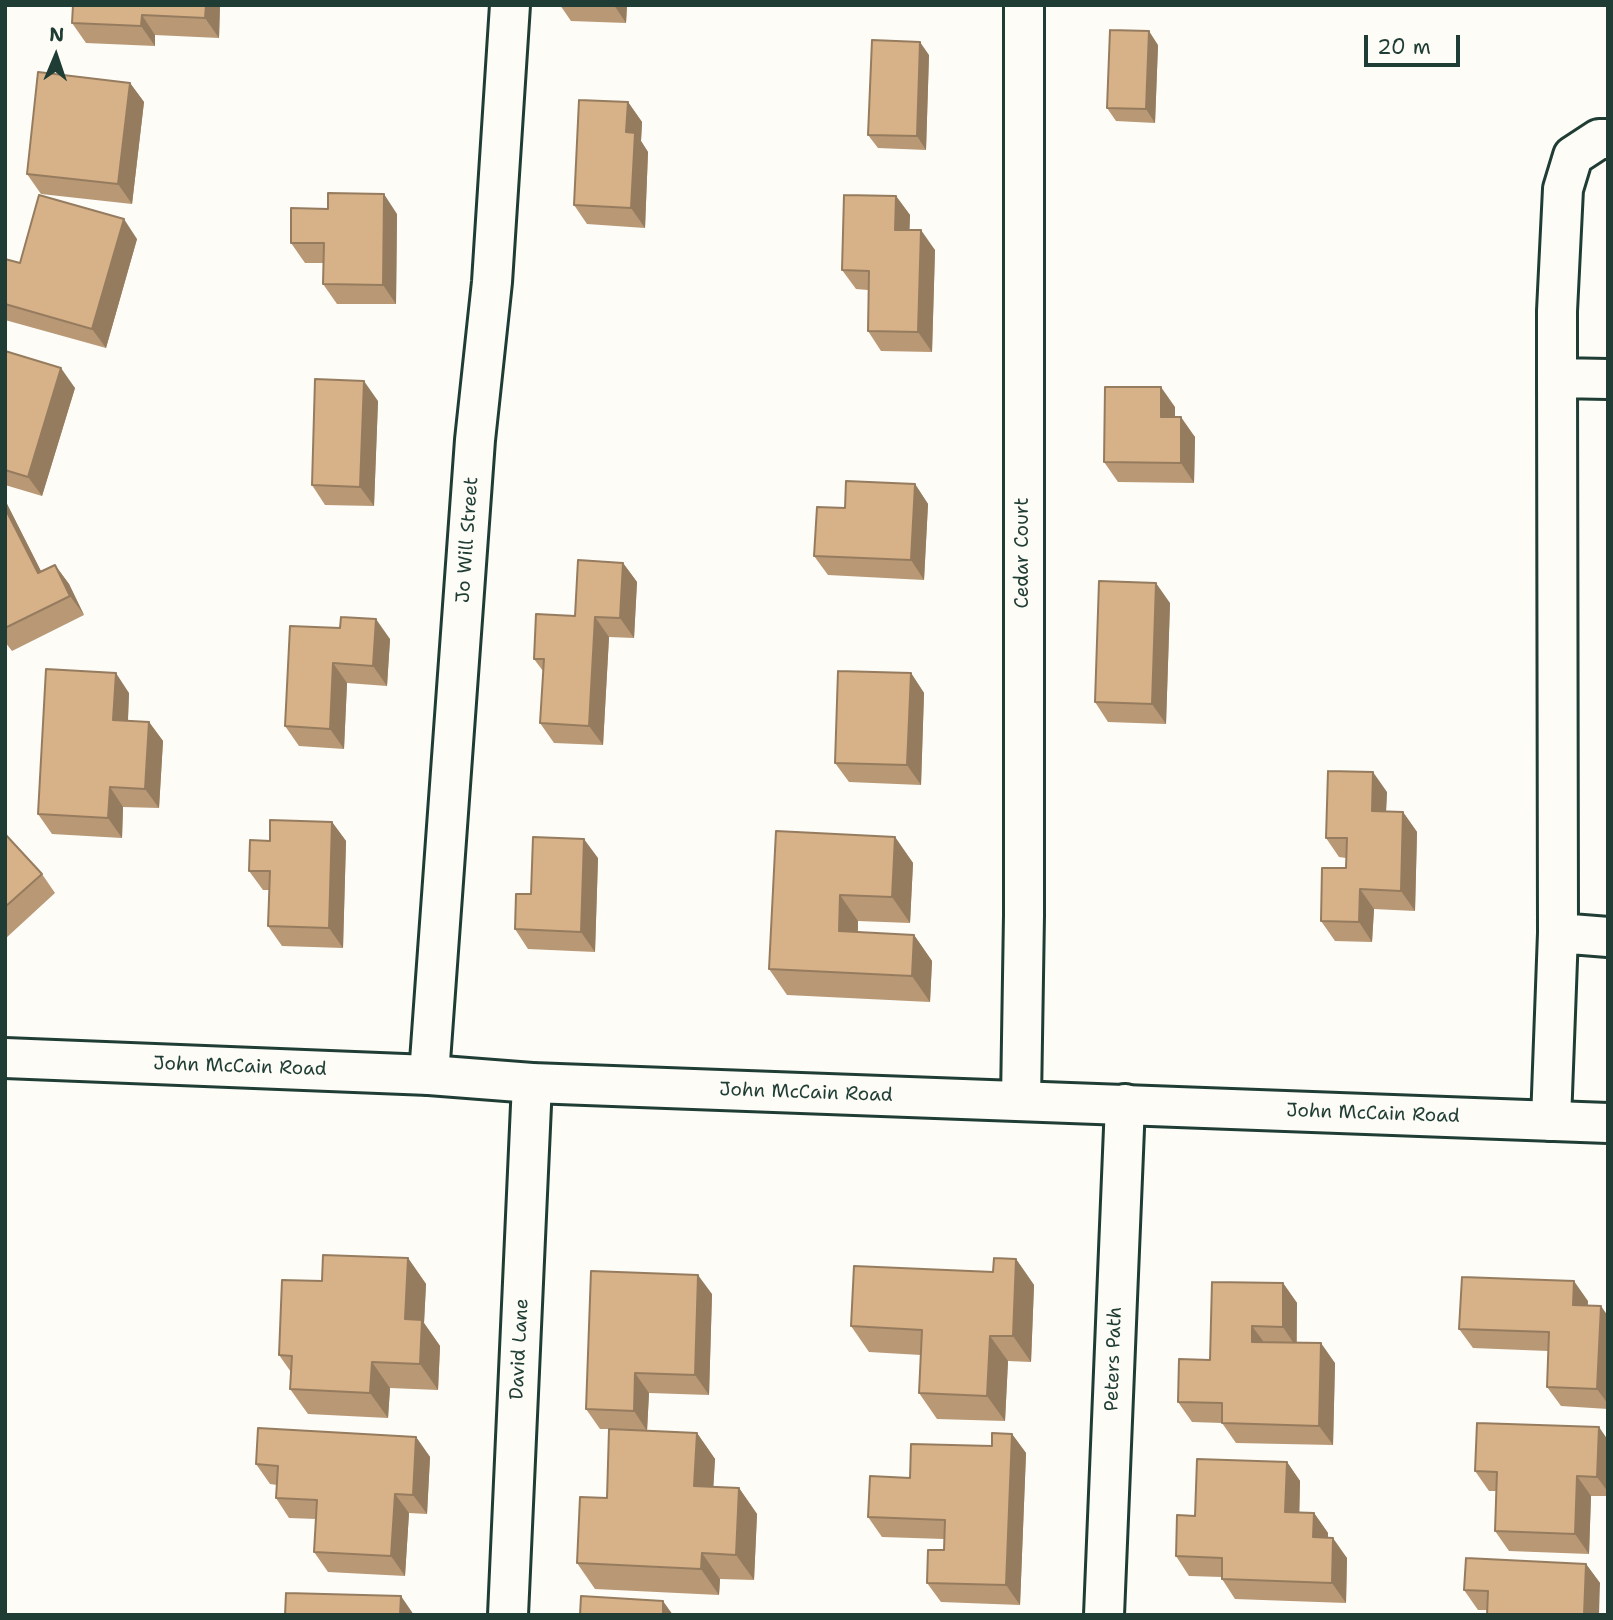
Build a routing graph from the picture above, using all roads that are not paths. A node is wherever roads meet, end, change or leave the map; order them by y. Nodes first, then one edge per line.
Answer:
1 (510, 5) edge
2 (1024, 5) edge
3 (1608, 139) edge
4 (1557, 378) junction
5 (1608, 379) edge
6 (1558, 933) junction
7 (1608, 937) edge
8 (5, 1058) edge
9 (429, 1075) junction
10 (532, 1083) junction
11 (1021, 1100) junction
12 (1125, 1104) junction
13 (1551, 1121) junction
14 (1608, 1123) edge
15 (508, 1615) edge
16 (1104, 1615) edge

1 - 9 street, Jo Will Street
2 - 11 street, Cedar Court
3 - 4 street
4 - 5 street
4 - 6 street
6 - 7 street
6 - 13 street
8 - 9 street, John McCain Road
9 - 10 street, John McCain Road
10 - 11 street, John McCain Road
10 - 15 street, David Lane
11 - 12 street, John McCain Road
12 - 13 street, John McCain Road
12 - 16 street, Peters Path
13 - 14 street, John McCain Road

